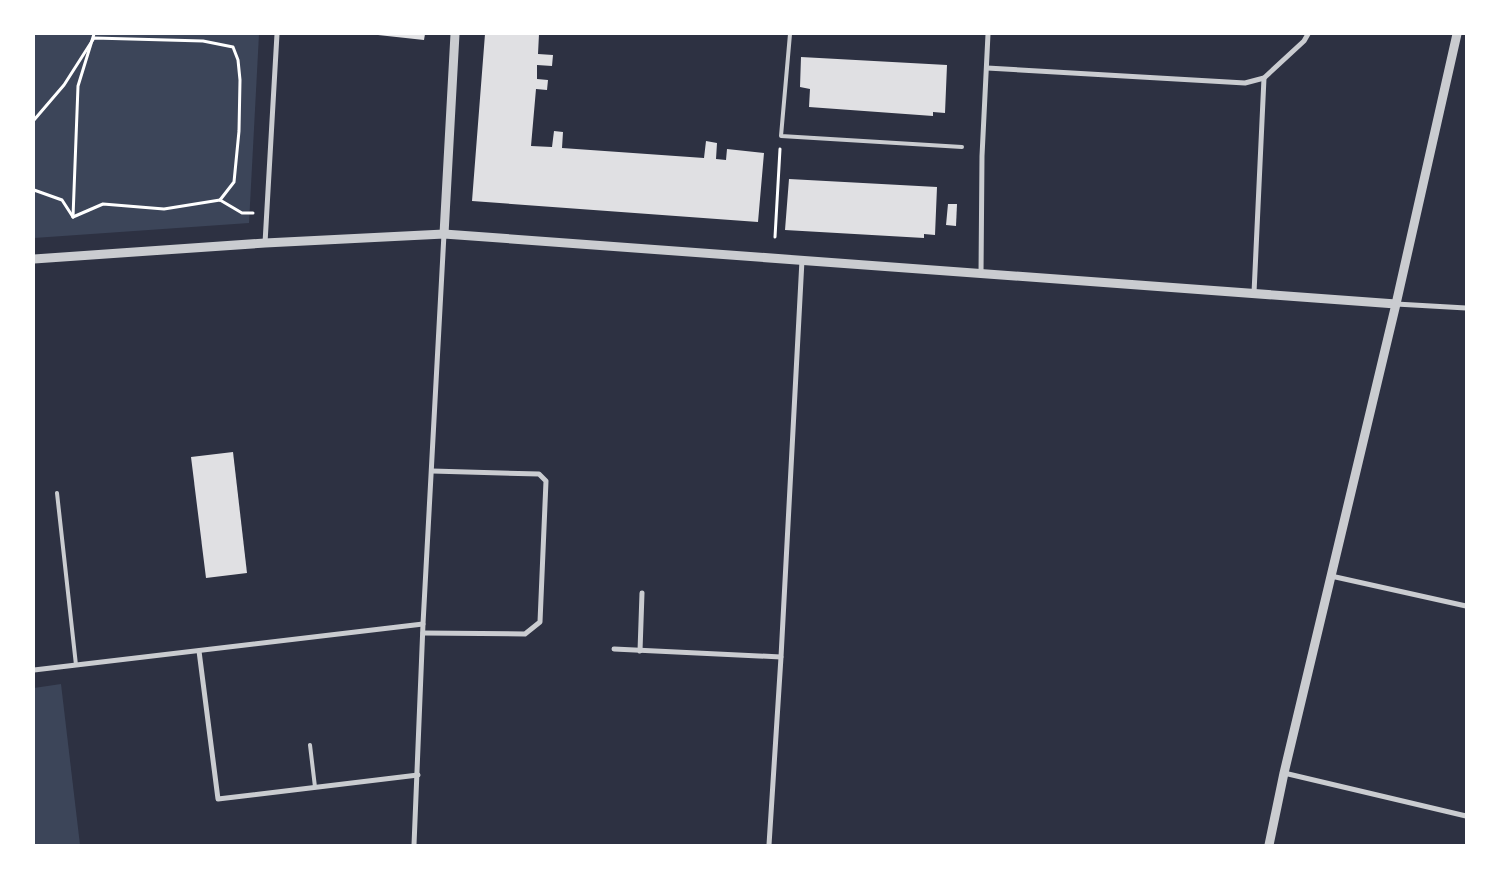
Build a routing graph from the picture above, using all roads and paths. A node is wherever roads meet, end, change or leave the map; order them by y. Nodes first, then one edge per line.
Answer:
1 (277, 34) edge
2 (455, 34) edge
3 (790, 34) edge
4 (988, 34) edge
5 (1308, 34) edge
6 (1457, 34) edge
7 (94, 36) edge
8 (987, 68) junction
9 (1264, 78) junction
10 (34, 120) edge
11 (781, 136) junction
12 (962, 147) dead end
13 (34, 190) edge
14 (220, 200) junction
15 (266, 212) junction
16 (74, 218) junction
17 (444, 234) junction
18 (775, 238) dead end
19 (264, 243) junction
20 (34, 259) edge
21 (802, 260) junction
22 (981, 274) junction
23 (1254, 293) junction
24 (1396, 304) junction
25 (1466, 308) edge
26 (432, 471) junction
27 (57, 493) dead end
28 (1331, 576) junction
29 (642, 593) dead end
30 (1466, 606) edge
31 (423, 624) junction
32 (423, 633) junction
33 (614, 649) dead end
34 (640, 650) junction
35 (199, 651) junction
36 (781, 657) junction
37 (76, 665) junction
38 (34, 670) edge
39 (310, 744) dead end
40 (1284, 773) junction
41 (418, 775) junction
42 (316, 787) junction
43 (1466, 816) edge
44 (414, 845) edge
45 (769, 845) edge
46 (1269, 845) edge

1 - 15 street
2 - 17 street
3 - 11 lane
4 - 8 street
5 - 9 street
6 - 24 street
7 - 10 path
7 - 14 path
7 - 16 path
8 - 9 street
8 - 22 street
9 - 23 street
11 - 12 lane
11 - 18 path
13 - 16 path
14 - 15 path
14 - 16 path
15 - 19 street
17 - 19 street
17 - 21 street
17 - 26 street
19 - 20 street
21 - 22 street
21 - 36 street
22 - 23 street
23 - 24 street
24 - 25 street
24 - 28 street
26 - 31 street
26 - 32 street
27 - 37 lane
28 - 30 street
28 - 40 street
29 - 34 street
31 - 32 street
31 - 35 street
32 - 41 street
33 - 34 street
34 - 36 street
35 - 37 street
35 - 42 street
36 - 45 street
37 - 38 street
39 - 42 lane
40 - 43 street
40 - 46 street
41 - 42 street
41 - 44 street

